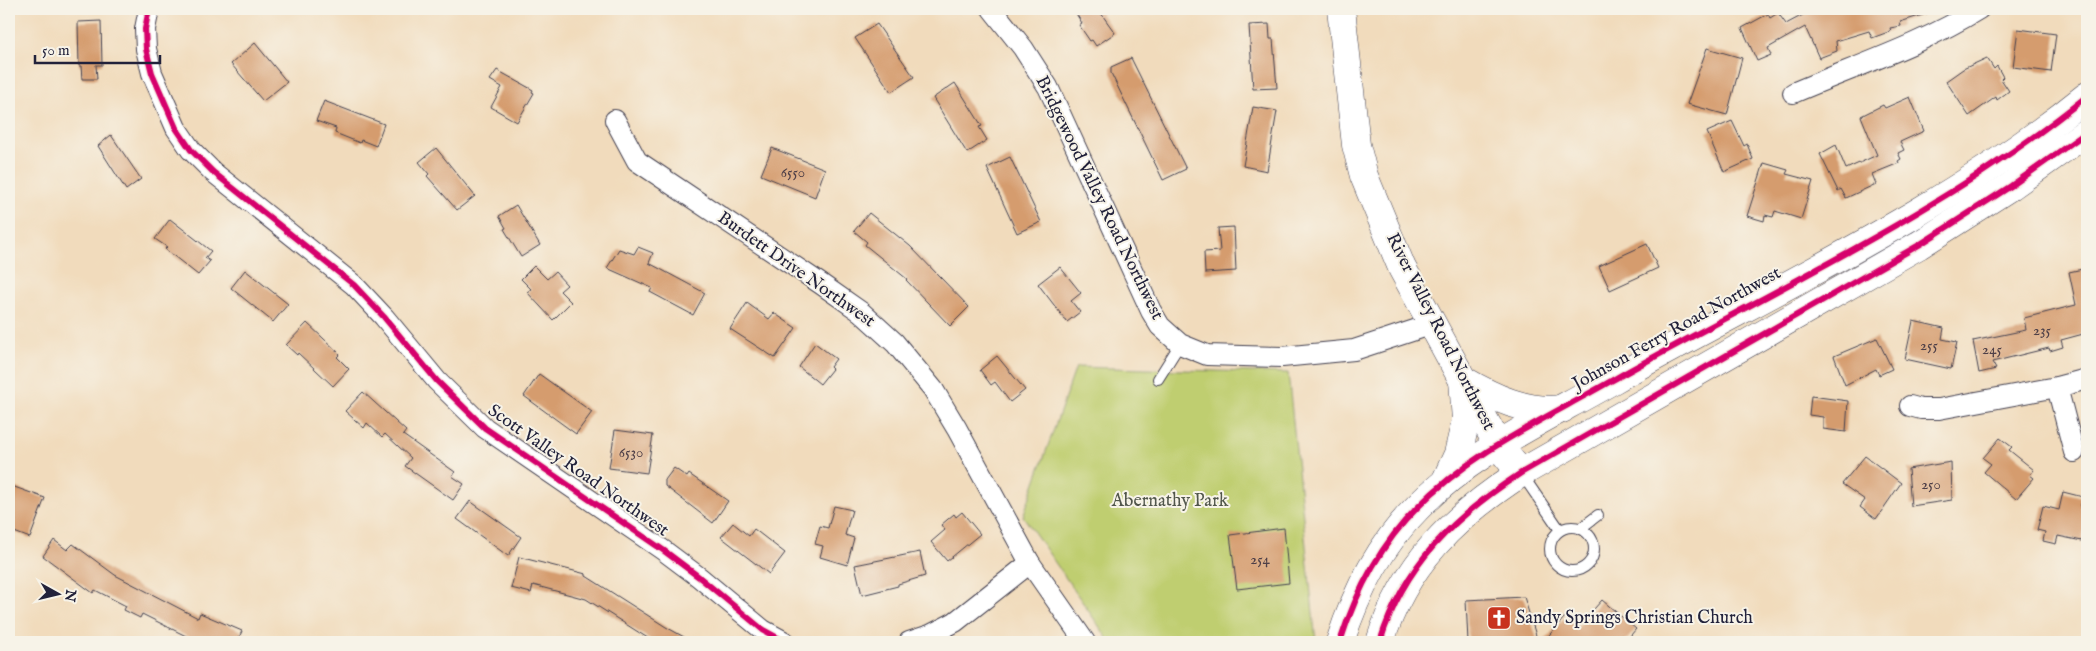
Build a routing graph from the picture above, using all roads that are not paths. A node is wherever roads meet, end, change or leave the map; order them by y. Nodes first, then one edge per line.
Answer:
1 (149, 9) edge
2 (992, 9) edge
3 (1342, 9) edge
4 (1979, 9) edge
5 (1794, 93) dead end
6 (2087, 96) edge
7 (615, 120) dead end
8 (2087, 132) edge
9 (1433, 324) junction
10 (1180, 344) junction
11 (1158, 379) dead end
12 (2087, 379) edge
13 (1463, 380) junction
14 (2057, 387) junction
15 (1910, 406) dead end
16 (1562, 409) junction
17 (1498, 445) junction
18 (2074, 452) dead end
19 (1521, 473) junction
20 (1444, 483) junction
21 (1598, 515) dead end
22 (1581, 528) junction
23 (1560, 530) junction
24 (1030, 563) junction
25 (785, 642) edge
26 (908, 642) edge
27 (1085, 642) edge
28 (1340, 642) edge
29 (1358, 642) edge
30 (1380, 642) edge

1 - 25 street, Scott Valley Road Northwest
2 - 10 street, Bridgewood Valley Road Northwest
3 - 9 main road, River Valley Road Northwest
4 - 5 street
6 - 16 main road, Johnson Ferry Road Northwest
7 - 24 street, Burdett Drive Northwest
8 - 19 main road
9 - 10 street, Bridgewood Valley Road Northwest
9 - 13 main road, River Valley Road Northwest
10 - 11 lane
12 - 14 street
13 - 16 main road
13 - 17 main road, River Valley Road Northwest
13 - 20 main road
14 - 15 street
14 - 18 street
16 - 17 main road, Johnson Ferry Road Northwest
17 - 19 main road, River Valley Road Northwest
17 - 20 main road, Johnson Ferry Road Northwest
17 - 29 main road
19 - 23 lane
19 - 30 main road
20 - 28 main road, Johnson Ferry Road Northwest
21 - 22 lane
22 - 23 lane
22 - 23 lane
24 - 26 street
24 - 27 street, Burdett Drive Northwest

